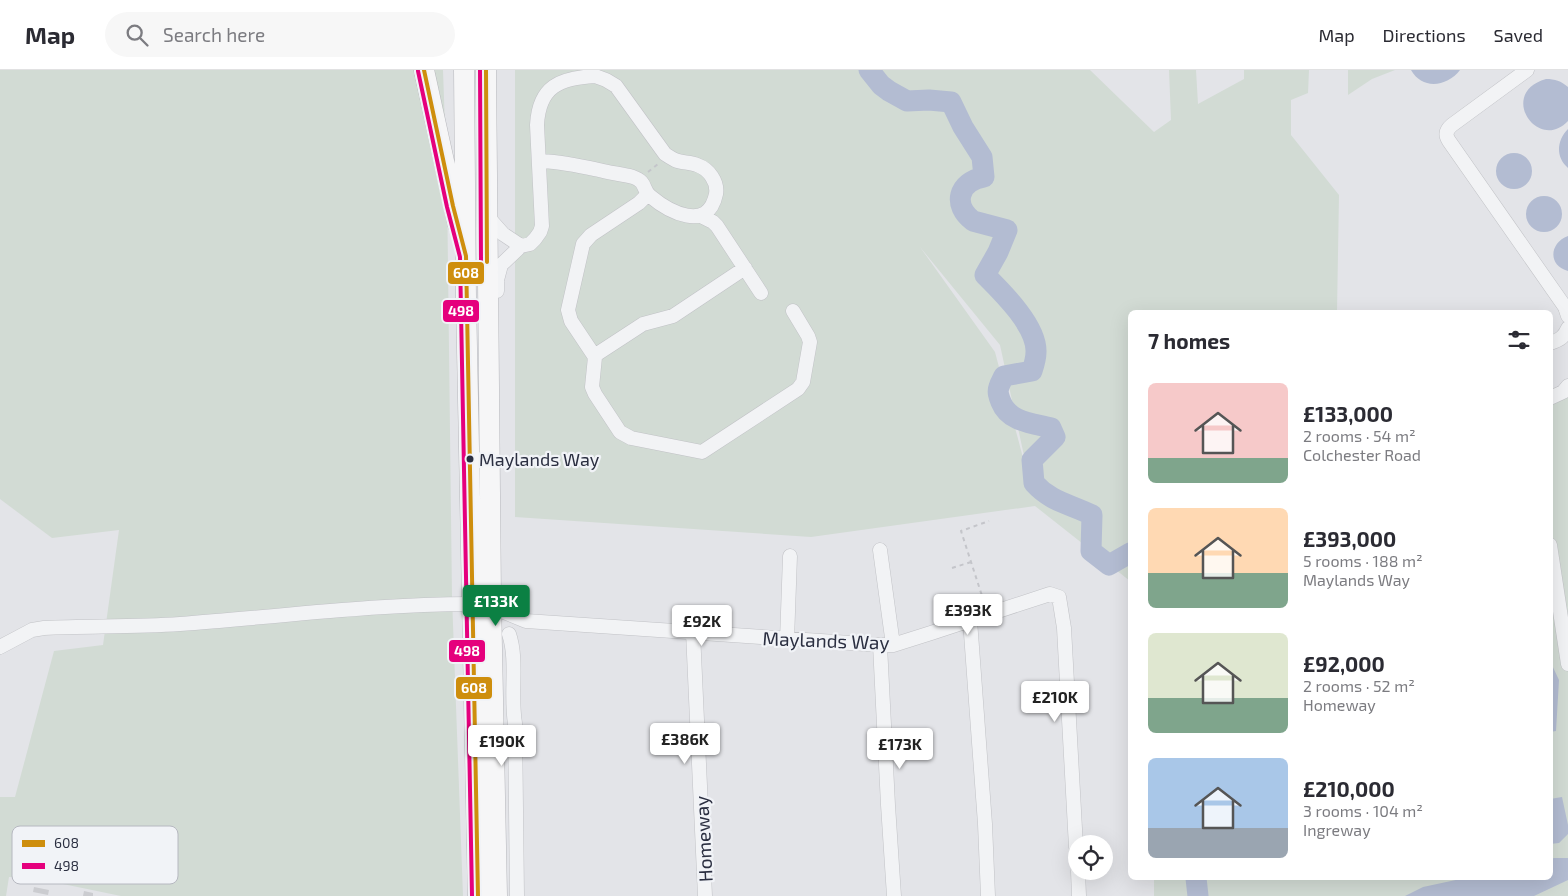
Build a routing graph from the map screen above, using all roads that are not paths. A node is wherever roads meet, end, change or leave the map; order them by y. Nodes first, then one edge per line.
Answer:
1 (424, 70) edge
2 (464, 70) edge
3 (486, 70) edge
4 (1527, 70) edge
5 (593, 73) edge
6 (539, 161) junction
7 (648, 194) junction
8 (487, 216) junction
9 (700, 216) junction
10 (521, 246) junction
11 (466, 256) junction
12 (745, 268) junction
13 (761, 293) dead end
14 (793, 311) dead end
15 (1568, 316) edge
16 (1567, 336) edge
17 (1553, 341) edge
18 (594, 356) junction
19 (490, 366) junction
20 (1568, 386) edge
21 (1553, 397) edge
22 (880, 550) dead end
23 (790, 556) dead end
24 (1553, 565) edge
25 (471, 604) junction
26 (496, 604) junction
27 (970, 620) junction
28 (526, 621) junction
29 (693, 632) junction
30 (510, 633) junction
31 (787, 640) junction
32 (886, 645) junction
33 (0, 647) edge
34 (492, 662) junction
35 (1568, 664) edge
36 (1075, 835) edge
37 (1078, 880) edge
38 (478, 896) edge
39 (497, 896) edge
40 (517, 896) edge
41 (705, 896) edge
42 (894, 896) edge
43 (988, 896) edge
44 (1079, 896) edge

1 - 11 highway
2 - 11 highway
3 - 8 highway
4 - 15 street
5 - 6 street
5 - 9 street
6 - 7 street
6 - 10 street
7 - 9 street
7 - 18 street
8 - 10 street
8 - 19 highway
9 - 12 street
10 - 19 street
11 - 25 highway
12 - 13 street
12 - 18 street
14 - 18 street
16 - 17 street
19 - 26 highway
20 - 21 street
22 - 32 street
23 - 31 street
24 - 35 street
25 - 33 street
25 - 38 highway
26 - 28 street, Maylands Way
26 - 30 street
26 - 34 highway
27 - 32 street, Maylands Way
27 - 36 street, Maylands Way
27 - 43 street
28 - 29 street, Maylands Way
28 - 30 street
29 - 31 street, Maylands Way
29 - 41 street, Homeway
30 - 34 street
30 - 40 street
31 - 32 street, Maylands Way
32 - 42 street
34 - 39 highway
37 - 44 street

